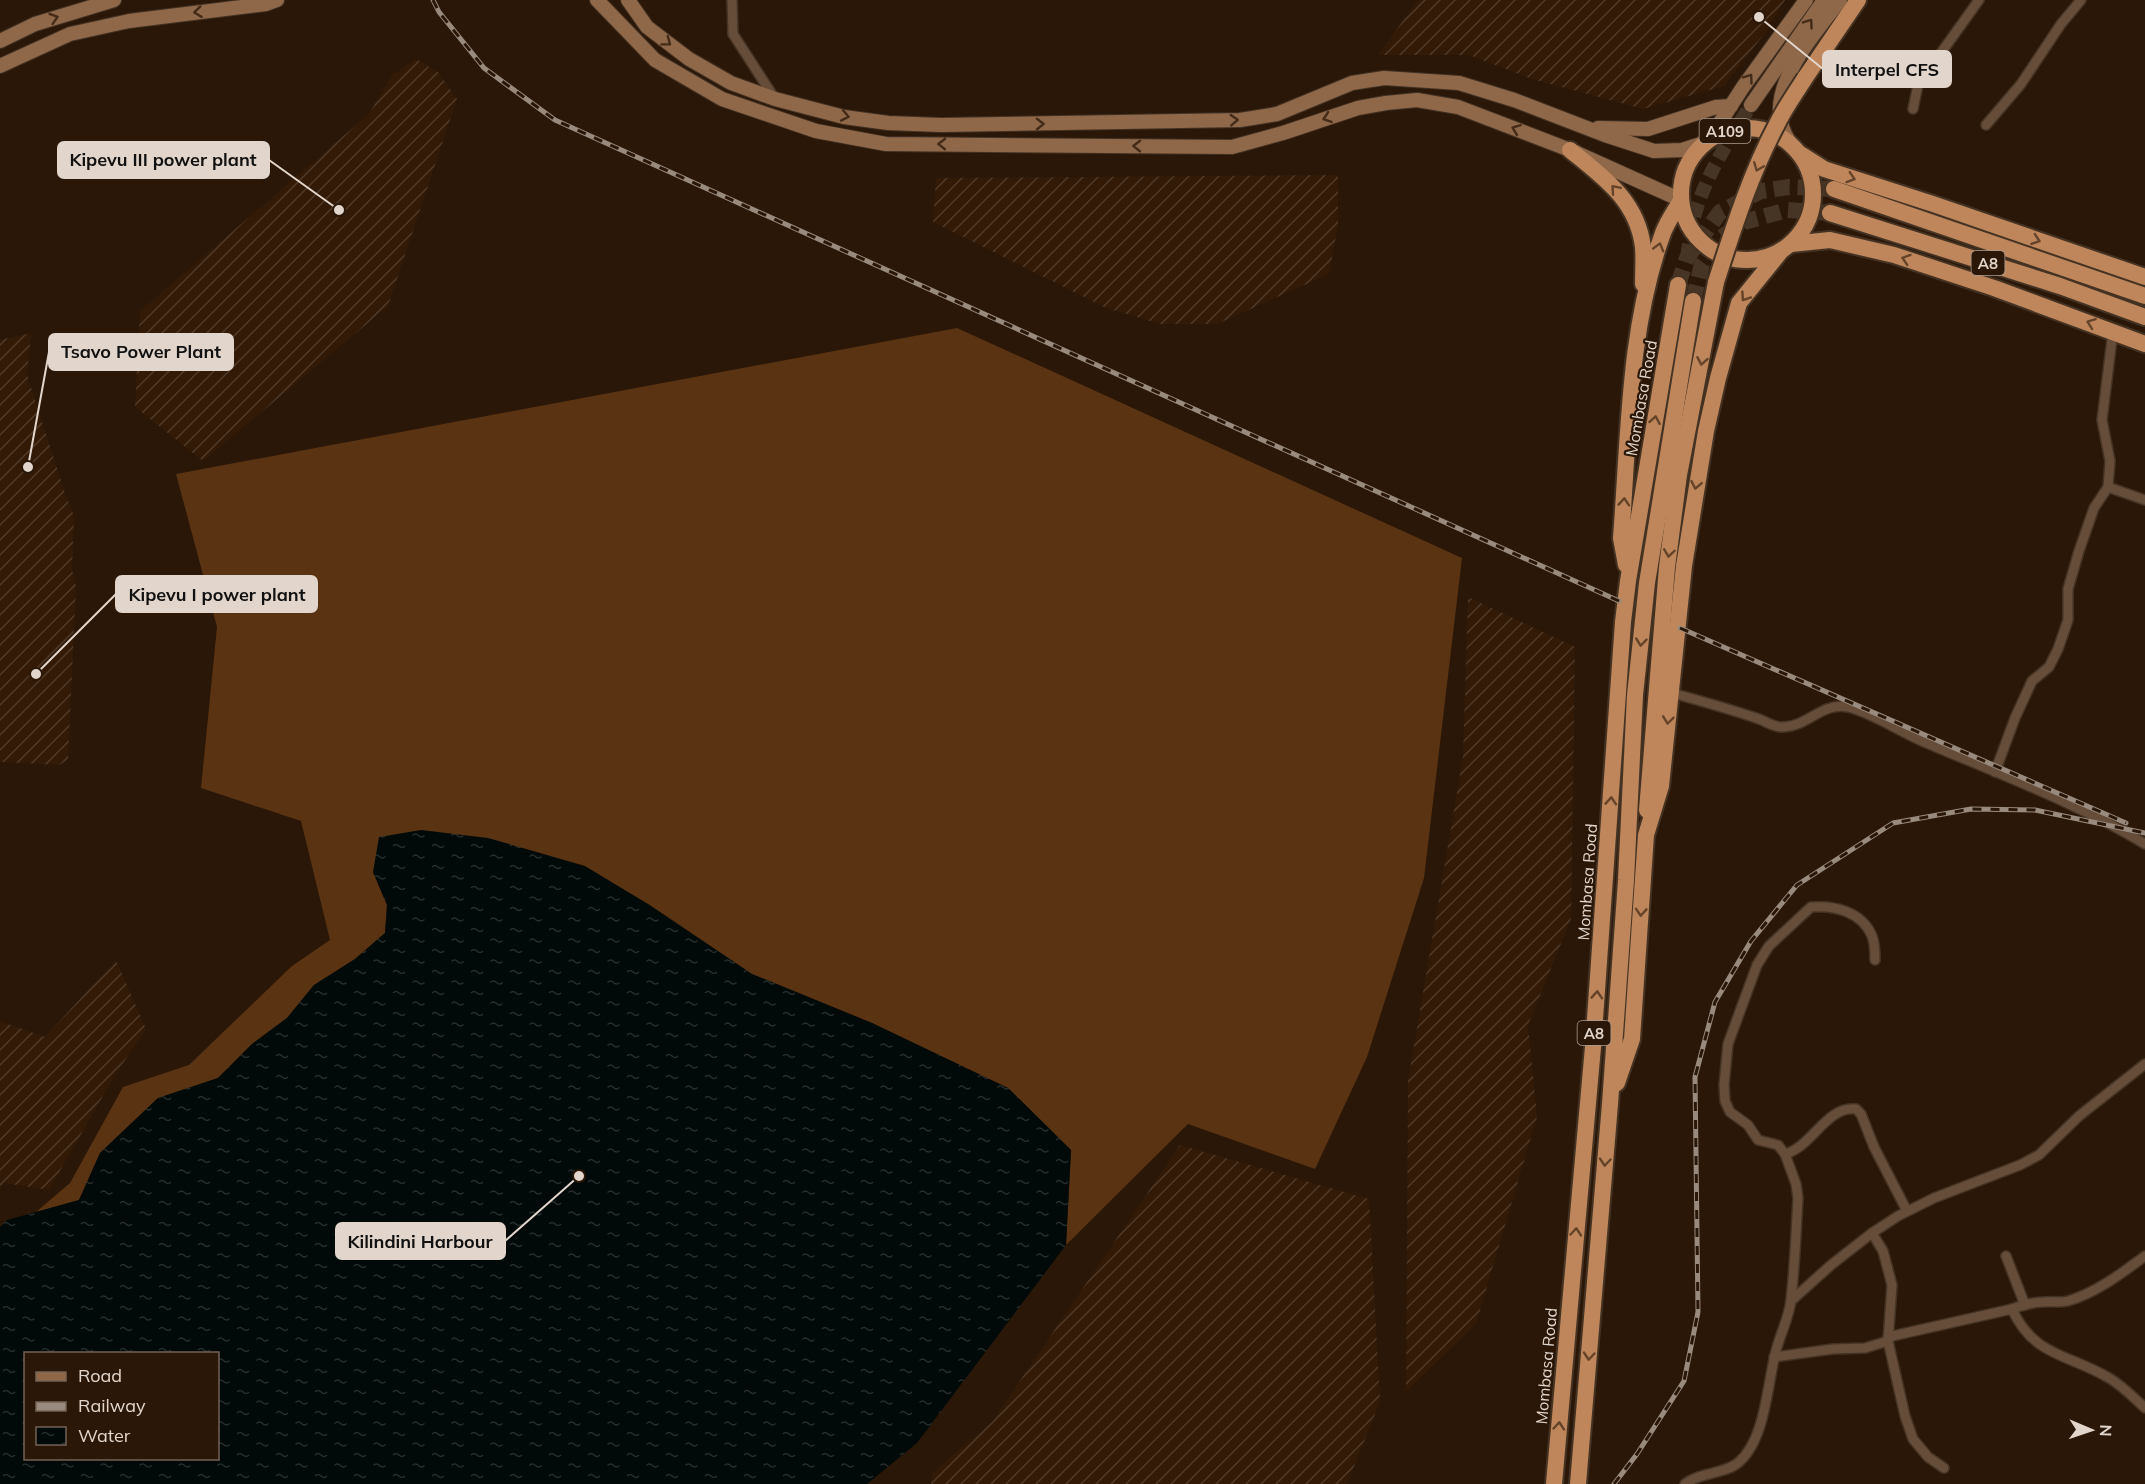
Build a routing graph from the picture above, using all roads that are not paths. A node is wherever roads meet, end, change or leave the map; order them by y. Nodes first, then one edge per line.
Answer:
1 (114, 0) edge
2 (277, 0) edge
3 (597, 0) edge
4 (628, 0) edge
5 (732, 0) edge
6 (1806, 0) edge
7 (1824, 0) edge
8 (1840, 0) edge
9 (1858, 0) edge
10 (1979, 0) edge
11 (2081, 0) edge
12 (0, 41) edge
13 (0, 66) edge
14 (775, 99) junction
15 (1751, 105) tunnel mouth
16 (1731, 106) junction
17 (1913, 109) dead end
18 (1986, 126) dead end
19 (1587, 128) junction
20 (1704, 143) junction
21 (1794, 147) junction
22 (1570, 150) junction
23 (1834, 189) tunnel mouth
24 (1681, 200) junction
25 (1830, 213) tunnel mouth
26 (1786, 247) junction
27 (2145, 277) edge
28 (1678, 285) tunnel mouth
29 (2145, 296) edge
30 (1693, 301) tunnel mouth
31 (1643, 303) junction
32 (2145, 317) edge
33 (2113, 331) junction
34 (2145, 344) edge
35 (2108, 487) junction
36 (2145, 500) edge
37 (1628, 581) junction
38 (1672, 693) junction
39 (1995, 772) junction
40 (1646, 834) junction
41 (2145, 844) edge
42 (1875, 960) dead end
43 (2145, 1064) edge
44 (1610, 1104) junction
45 (1785, 1154) junction
46 (1907, 1211) junction
47 (1872, 1233) junction
48 (2006, 1256) dead end
49 (2145, 1256) edge
50 (1791, 1301) junction
51 (2025, 1305) junction
52 (2012, 1309) junction
53 (1888, 1339) junction
54 (1774, 1357) junction
55 (2145, 1408) edge
56 (1944, 1468) dead end
57 (1554, 1484) edge
58 (1578, 1484) edge
59 (1685, 1484) edge

12 -> 1 main road
2 -> 13 main road
22 -> 3 main road
4 -> 14 main road
5 - 14 street
16 -> 6 main road
15 -> 7 main road
8 - 21 main road
9 -> 40 highway, bridge
10 - 17 street
11 - 18 street
14 -> 19 main road
16 - 19 main road
16 - 20 main road
19 - 20 main road
20 - 21 highway, A109
20 - 24 highway, A109
21 - 26 highway
21 -> 27 highway
22 - 24 main road
31 -> 22 highway
23 - 29 highway, A8
24 - 26 highway, A109
31 -> 24 highway
25 - 32 highway, A8
33 -> 26 highway
26 -> 38 highway
37 -> 28 highway, Mombasa Road / A8
30 -> 44 highway, A8
37 -> 31 highway
33 - 34 highway
33 - 35 street
35 - 36 street
35 - 39 street
57 -> 37 highway, Mombasa Road / A8
38 - 39 street
38 -> 40 highway
39 - 41 street
40 -> 44 highway
42 - 45 street
43 - 46 street
44 -> 58 highway, A8
45 - 46 street
45 - 50 street
46 - 47 street
47 - 50 street
47 - 53 street
48 - 51 street
49 - 51 street
50 - 54 street
51 - 52 street
52 - 53 street
52 - 55 street
53 - 54 street
53 - 56 street
54 - 59 street

